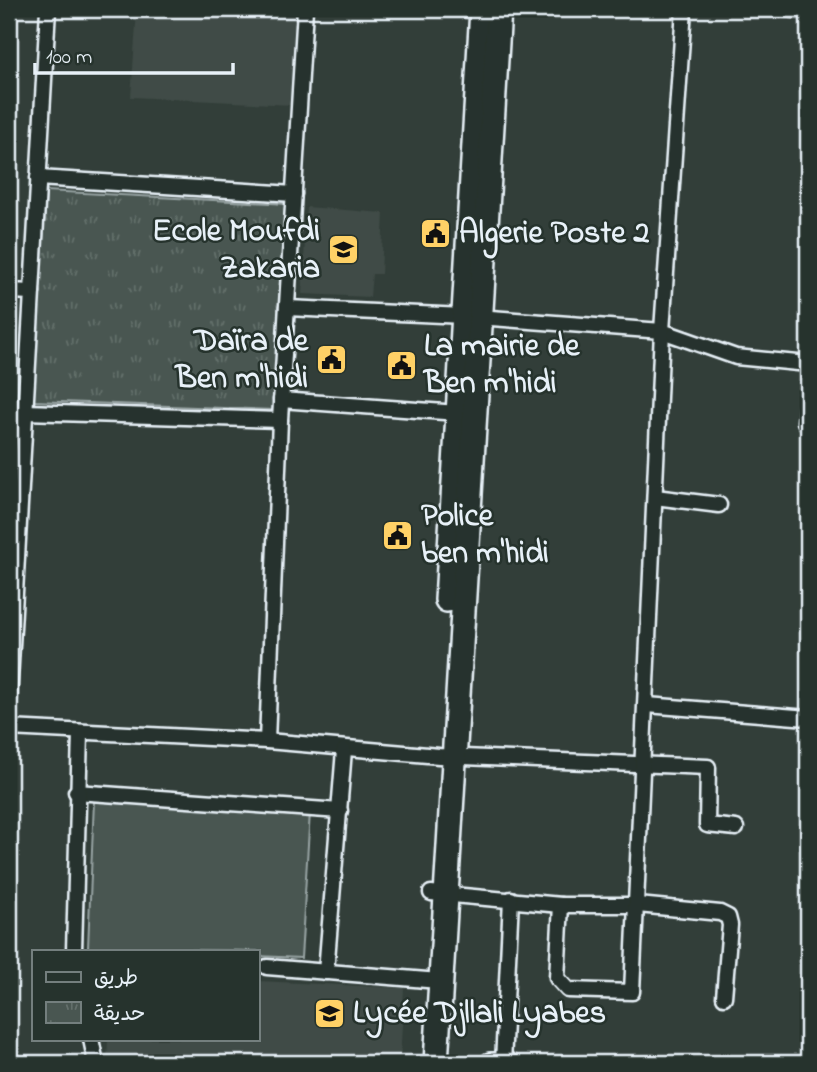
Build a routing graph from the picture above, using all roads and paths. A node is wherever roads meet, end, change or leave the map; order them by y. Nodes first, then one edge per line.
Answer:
1 (48, 9) edge
2 (305, 9) edge
3 (482, 9) edge
4 (499, 9) edge
5 (684, 9) edge
6 (784, 9) edge
7 (808, 11) edge
8 (38, 178) junction
9 (294, 194) junction
10 (9, 291) edge
11 (32, 292) junction
12 (287, 308) junction
13 (473, 317) junction
14 (662, 331) junction
15 (808, 364) edge
16 (808, 386) edge
17 (281, 400) junction
18 (25, 412) junction
19 (458, 413) junction
20 (279, 420) junction
21 (808, 423) edge
22 (655, 497) junction
23 (719, 505) dead end
24 (9, 699) edge
25 (647, 705) junction
26 (808, 718) edge
27 (9, 728) edge
28 (80, 733) junction
29 (267, 741) junction
30 (344, 750) junction
31 (446, 756) junction
32 (644, 763) junction
33 (76, 792) junction
34 (340, 811) junction
35 (736, 828) dead end
36 (438, 893) junction
37 (511, 900) junction
38 (561, 905) junction
39 (638, 905) junction
40 (74, 950) edge
41 (267, 967) dead end
42 (326, 972) junction
43 (432, 980) junction
44 (724, 997) dead end
45 (91, 1040) edge
46 (96, 1063) edge
47 (420, 1063) edge
48 (436, 1063) edge
49 (490, 1063) edge
50 (503, 1063) edge
51 (508, 1063) edge

1 - 8 street
2 - 9 street
3 - 13 main road
4 - 13 main road
5 - 14 street
6 - 7 street
8 - 9 street
8 - 11 street
9 - 12 street
10 - 11 street
11 - 18 street
12 - 13 street
12 - 17 street
13 - 14 street
13 - 19 main road
13 - 31 main road
14 - 15 street
14 - 22 street
16 - 21 street
17 - 19 street
17 - 20 street
18 - 20 street
18 - 24 street
19 - 31 main road
20 - 29 street
22 - 23 street
22 - 25 street
25 - 26 street
25 - 32 street
27 - 28 street
28 - 29 street
28 - 33 street
29 - 30 street
30 - 31 street
30 - 34 street
31 - 32 street
31 - 36 main road
32 - 35 street
32 - 39 street
33 - 34 street
33 - 40 street
34 - 42 street
36 - 37 street
36 - 43 main road
37 - 38 street
37 - 50 street
38 - 39 street
38 - 39 street
39 - 44 street
41 - 42 street
42 - 43 street
43 - 47 main road
43 - 48 main road
45 - 46 street
49 - 50 street
50 - 51 street

